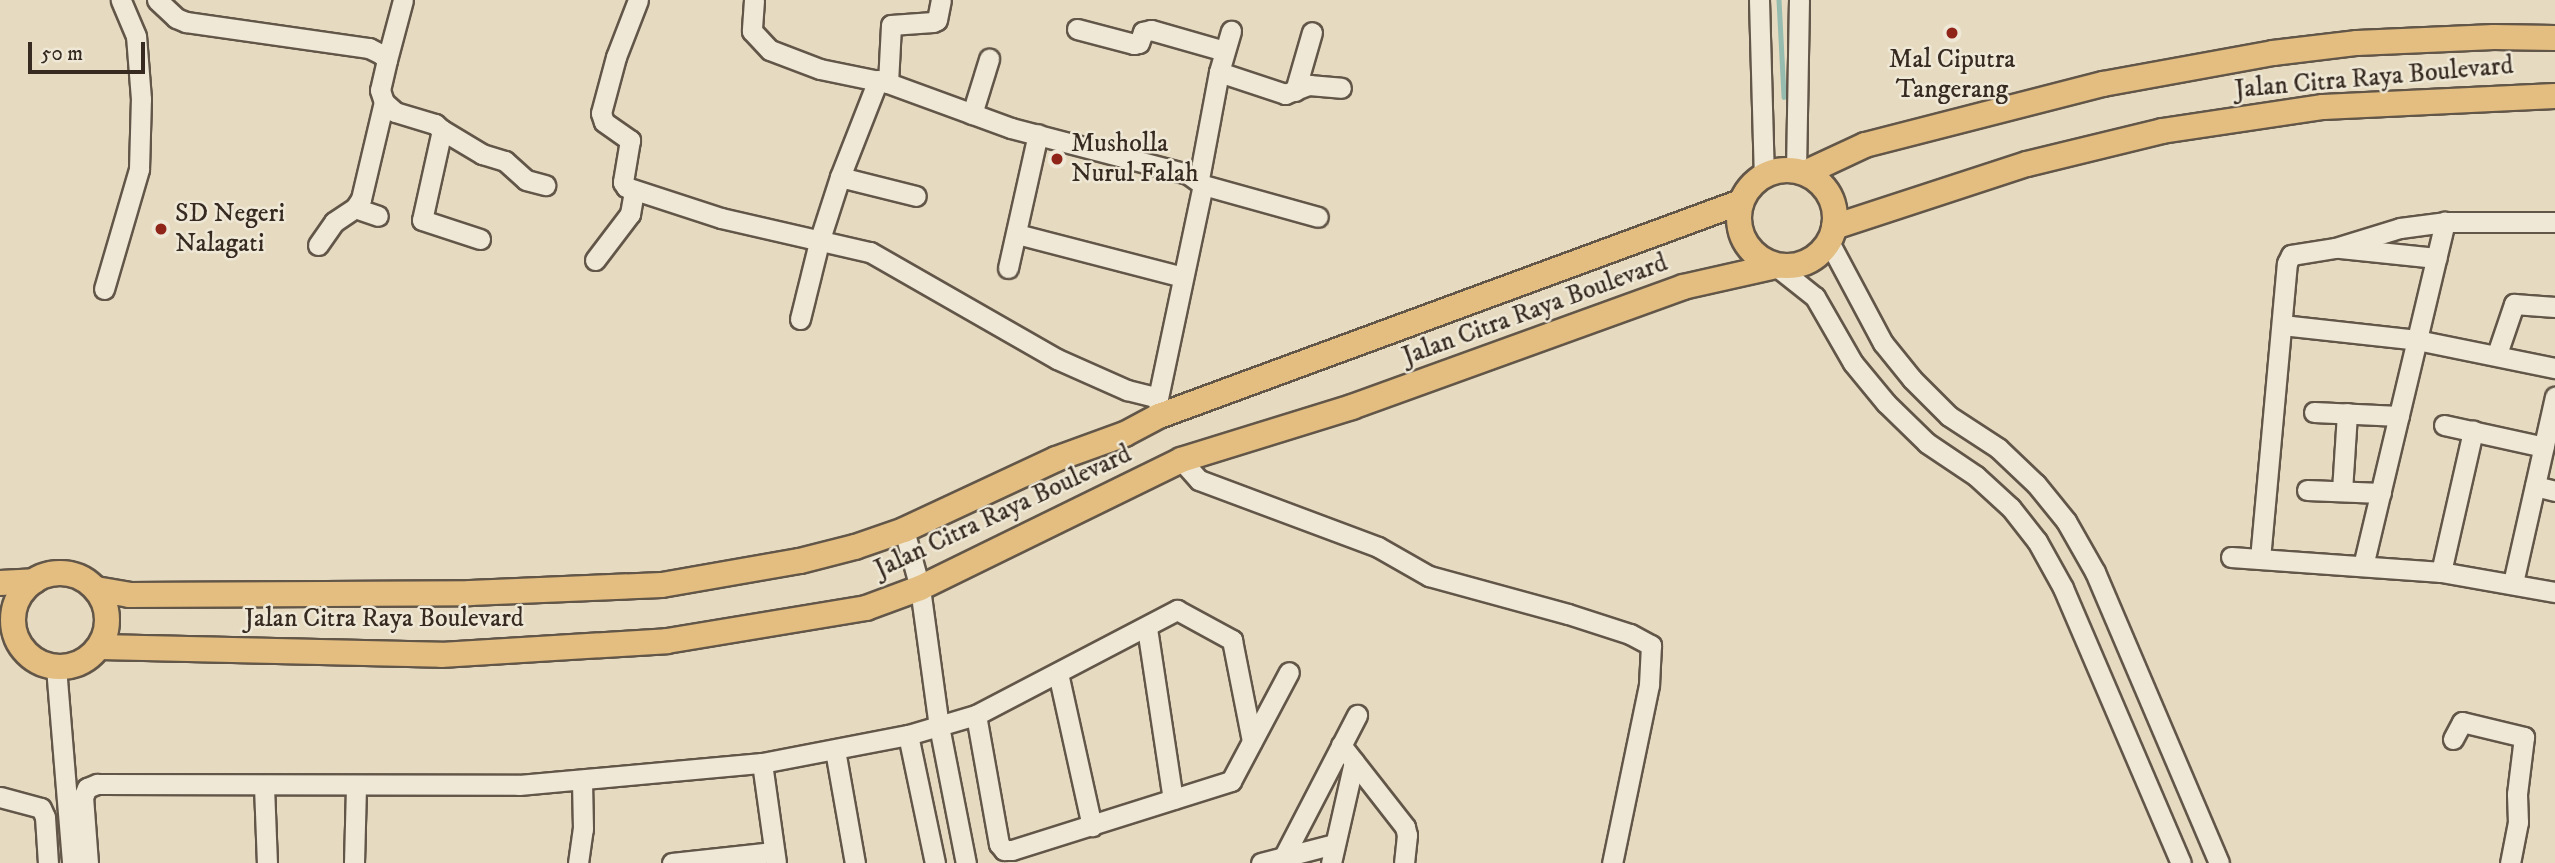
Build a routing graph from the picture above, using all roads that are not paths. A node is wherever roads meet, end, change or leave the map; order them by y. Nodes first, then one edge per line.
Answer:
1 (146, 0) edge
2 (157, 0) edge
3 (403, 0) edge
4 (638, 0) edge
5 (754, 0) edge
6 (941, 0) edge
7 (1759, 0) edge
8 (1798, 0) edge
9 (125, 6) edge
10 (1077, 29) dead end
11 (1231, 31) dead end
12 (1312, 32) dead end
13 (2555, 38) edge
14 (1224, 51) junction
15 (989, 59) dead end
16 (387, 60) junction
17 (1219, 72) junction
18 (883, 82) junction
19 (1341, 88) dead end
20 (1295, 91) junction
21 (2555, 96) edge
22 (384, 102) junction
23 (972, 114) junction
24 (442, 130) junction
25 (1038, 134) junction
26 (1801, 172) junction
27 (1765, 175) junction
28 (840, 177) junction
29 (1201, 182) junction
30 (545, 185) dead end
31 (634, 191) junction
32 (916, 196) dead end
33 (1741, 202) junction
34 (355, 208) junction
35 (378, 216) dead end
36 (1318, 217) dead end
37 (2445, 222) junction
38 (2555, 222) edge
39 (1017, 234) junction
40 (1832, 234) junction
41 (480, 239) dead end
42 (819, 242) junction
43 (318, 245) dead end
44 (2335, 248) junction
45 (2436, 258) junction
46 (595, 260) dead end
47 (1776, 266) junction
48 (1008, 268) dead end
49 (1183, 277) junction
50 (104, 289) dead end
51 (2555, 307) edge
52 (800, 319) dead end
53 (2282, 324) junction
54 (2417, 340) junction
55 (2497, 354) junction
56 (2555, 368) edge
57 (2554, 405) edge
58 (1159, 407) junction
59 (2314, 412) dead end
60 (2347, 414) junction
61 (2399, 416) junction
62 (2444, 425) dead end
63 (2473, 431) junction
64 (2544, 447) junction
65 (1181, 460) junction
66 (2535, 486) junction
67 (2307, 489) dead end
68 (2342, 491) junction
69 (2555, 491) edge
70 (2381, 493) junction
71 (904, 530) junction
72 (2231, 557) dead end
73 (2260, 559) junction
74 (2363, 566) junction
75 (2441, 572) junction
76 (34, 581) junction
77 (0, 583) edge
78 (2513, 583) junction
79 (920, 588) junction
80 (96, 589) junction
81 (2555, 592) edge
82 (1147, 628) junction
83 (8, 639) edge
84 (100, 646) junction
85 (56, 667) junction
86 (1289, 672) dead end
87 (1059, 673) junction
88 (976, 715) junction
89 (1357, 715) dead end
90 (939, 726) junction
91 (908, 735) junction
92 (2453, 740) dead end
93 (1252, 741) junction
94 (1341, 745) junction
95 (835, 750) junction
96 (1354, 762) junction
97 (762, 763) junction
98 (582, 782) junction
99 (356, 785) junction
100 (264, 786) junction
101 (0, 797) edge
102 (1173, 799) junction
103 (1092, 826) junction
104 (1332, 853) edge
105 (1284, 856) junction
106 (775, 858) edge
107 (48, 863) edge
108 (72, 863) edge
109 (88, 863) edge
110 (267, 863) edge
111 (354, 863) edge
112 (578, 863) edge
113 (672, 863) edge
114 (855, 863) edge
115 (935, 863) edge
116 (966, 863) edge
117 (1262, 863) edge
118 (1404, 863) edge
119 (1612, 863) edge
120 (2181, 863) edge
121 (2219, 863) edge
122 (2510, 863) edge

1 - 9 street
2 - 16 street
3 - 16 street
4 - 31 street
5 - 18 street
6 - 18 street
7 - 27 street
8 - 26 street
9 - 50 street
10 - 14 street
11 - 14 street
12 - 20 street
13 - 26 main road, Jalan Citra Raya Boulevard
14 - 17 street
15 - 23 street
16 - 22 street
17 - 20 street
17 - 29 street
18 - 23 street
18 - 28 street
19 - 20 street
21 - 40 main road, Jalan Citra Raya Boulevard
22 - 24 street
22 - 34 street
23 - 25 street
24 - 30 street
24 - 41 street
25 - 29 street
25 - 39 street
26 - 27 main road
26 - 40 main road
27 - 33 main road
28 - 32 street
28 - 42 street
29 - 36 street
29 - 49 street
31 - 42 street
31 - 46 street
33 - 47 main road
33 - 58 main road, Jalan Citra Raya Boulevard
34 - 35 street
34 - 43 street
37 - 38 street
37 - 44 street
37 - 45 street
39 - 48 street
39 - 49 street
40 - 47 main road
40 - 121 street
42 - 52 street
42 - 58 street
44 - 45 street
44 - 53 street
45 - 54 street
47 - 65 main road, Jalan Citra Raya Boulevard
47 - 120 street
49 - 58 street
51 - 55 street
53 - 54 street
53 - 73 street
54 - 55 street
54 - 61 street
55 - 56 street
57 - 64 street
58 - 71 main road, Jalan Citra Raya Boulevard
59 - 60 street
60 - 61 street
60 - 68 street
61 - 70 street
62 - 63 street
63 - 64 street
63 - 75 street
64 - 66 street
65 - 79 main road, Jalan Citra Raya Boulevard
65 - 119 street
66 - 69 street
66 - 78 street
67 - 68 street
68 - 70 street
70 - 74 street
71 - 79 street
71 - 80 main road, Jalan Citra Raya Boulevard
72 - 73 street
73 - 74 street
74 - 75 street
75 - 78 street
76 - 77 main road
76 - 80 main road
76 - 83 main road
78 - 81 street
79 - 84 main road, Jalan Citra Raya Boulevard
79 - 90 street
80 - 84 main road
82 - 87 street
82 - 93 street
82 - 102 street
83 - 85 main road
84 - 85 main road
85 - 108 street
86 - 93 street
87 - 88 street
87 - 103 street
88 - 90 street
88 - 103 street
89 - 94 street
90 - 91 street
90 - 116 street
91 - 95 street
91 - 115 street
92 - 122 street
93 - 102 street
94 - 96 street
94 - 105 street
95 - 97 street
95 - 114 street
96 - 104 street
96 - 118 street
97 - 98 street
97 - 106 street
98 - 99 street
98 - 112 street
99 - 100 street
99 - 111 street
100 - 109 street
100 - 110 street
101 - 107 street
102 - 103 street
104 - 105 street
105 - 117 street
106 - 113 street

